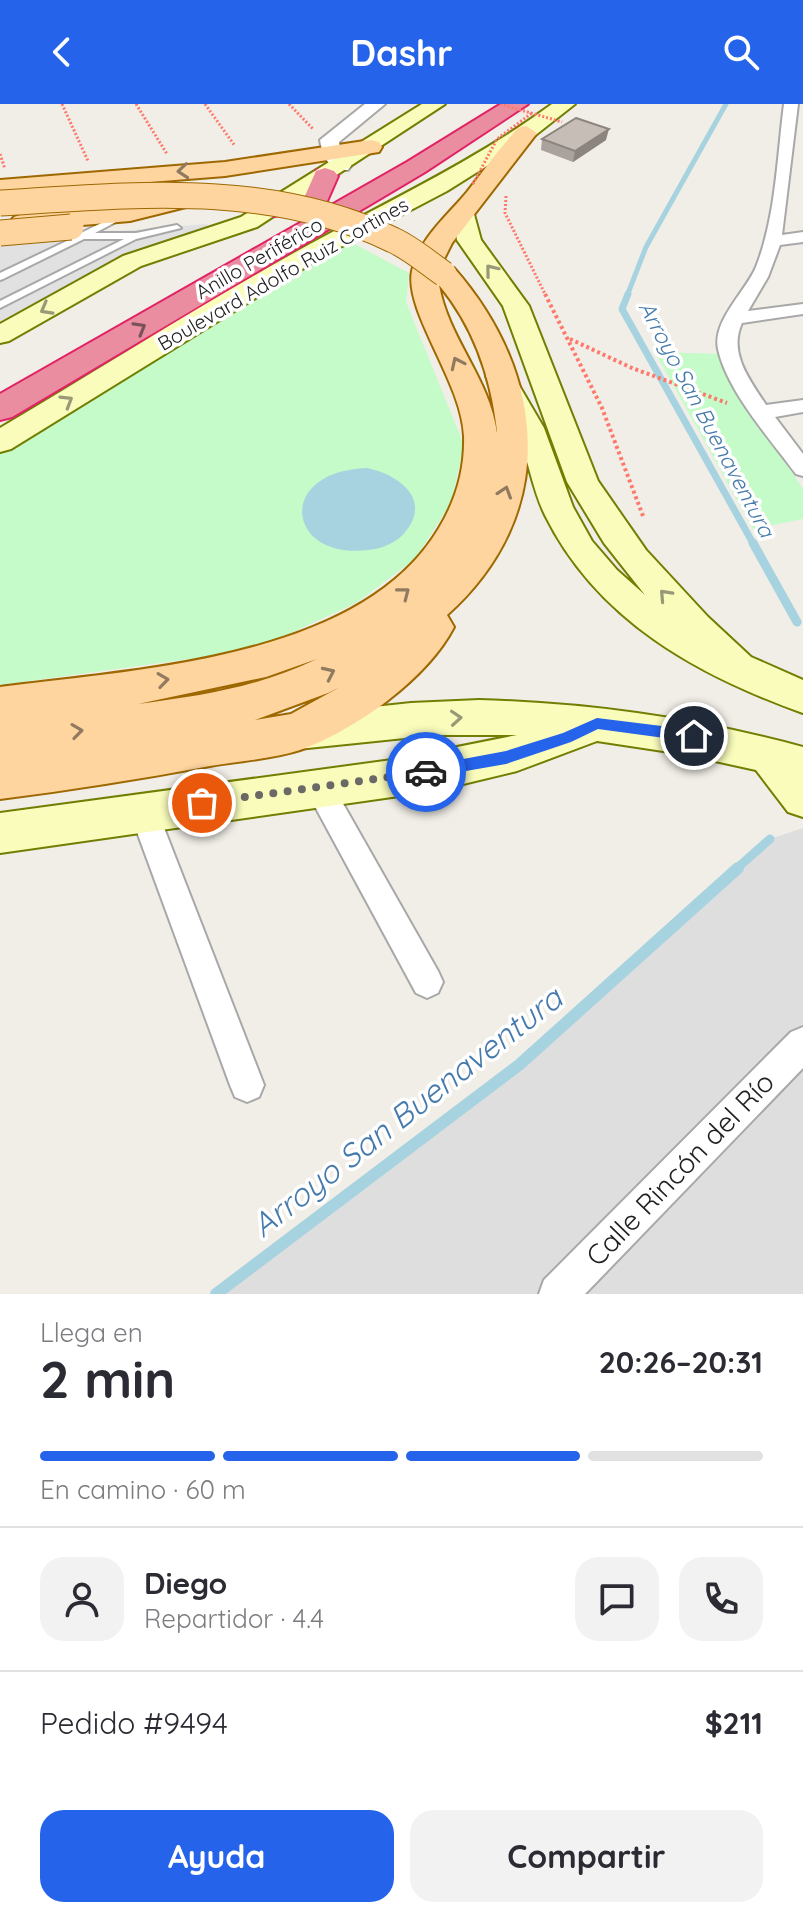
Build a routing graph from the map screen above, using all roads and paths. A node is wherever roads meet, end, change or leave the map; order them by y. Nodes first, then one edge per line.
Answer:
1 (62, 104) edge
2 (136, 104) edge
3 (205, 104) edge
4 (376, 104) edge
5 (435, 104) edge
6 (484, 104) edge
7 (500, 104) edge
8 (791, 104) edge
9 (564, 113) edge
10 (525, 117) edge
11 (371, 147) joint
12 (249, 166) junction
13 (178, 172) junction
14 (97, 180) junction
15 (328, 182) junction
16 (507, 182) dead end
17 (439, 186) junction
18 (0, 187) edge
19 (376, 190) junction
20 (468, 198) junction
21 (0, 203) edge
22 (274, 210) junction
23 (0, 217) edge
24 (369, 220) junction
25 (0, 224) edge
26 (133, 225) junction
27 (177, 228) dead end
28 (0, 233) edge
29 (85, 234) junction
30 (803, 237) edge
31 (773, 241) junction
32 (0, 243) edge
33 (0, 277) edge
34 (0, 305) edge
35 (803, 309) edge
36 (736, 318) junction
37 (0, 335) edge
38 (569, 338) junction
39 (498, 366) junction
40 (0, 379) edge
41 (685, 389) dead end
42 (803, 406) edge
43 (0, 409) edge
44 (761, 412) junction
45 (0, 442) edge
46 (803, 469) edge
47 (645, 521) dead end
48 (473, 561) junction
49 (740, 670) junction
50 (803, 697) edge
51 (0, 705) edge
52 (597, 723) junction
53 (295, 732) junction
54 (0, 741) edge
55 (785, 759) edge
56 (0, 778) edge
57 (319, 788) junction
58 (803, 798) edge
59 (143, 810) junction
60 (0, 833) edge
61 (427, 982) dead end
62 (803, 1044) edge
63 (247, 1085) dead end
64 (558, 1294) edge

1 - 14 path
2 - 13 path
3 - 12 path
4 - 15 street
5 - 11 main road
6 - 15 highway, Anillo Periférico
7 - 9 path, bridge
8 - 31 street
9 - 10 main road, Boulevard Adolfo Ruiz Cortines
10 - 17 main road, Boulevard Adolfo Ruiz Cortines
10 - 19 highway, Anillo Periférico
10 - 20 main road
10 - 20 path, bridge
11 - 15 main road
12 -> 13 main road
12 - 15 main road
13 - 14 main road
14 - 18 main road
15 - 21 main road, bridge
15 - 22 highway
15 - 26 main road
15 - 39 main road, bridge
15 - 40 highway, Anillo Periférico
16 - 38 path
17 - 19 highway
17 - 24 main road, Boulevard Adolfo Ruiz Cortines
19 - 24 highway
43 -> 19 highway, Anillo Periférico
49 -> 20 main road
51 -> 20 main road
22 - 23 main road
22 - 28 main road, bridge
22 -> 37 main road
45 -> 24 main road, Boulevard Adolfo Ruiz Cortines
25 - 26 main road
26 - 27 lane
26 - 29 lane
26 - 29 lane
26 - 34 lane
29 - 32 lane
29 - 33 lane
30 - 31 street
31 - 36 street
35 - 36 street
36 - 44 street
38 - 41 path
38 - 47 path
48 -> 39 main road
39 - 49 main road
42 - 44 street
44 - 46 street
48 - 53 main road
54 -> 48 main road
49 - 50 main road
53 -> 52 main road
52 - 55 main road
52 - 57 main road
53 - 56 main road
55 - 58 main road
57 - 59 main road
57 - 61 street
59 - 60 main road
59 - 63 street
62 - 64 street, Calle Rincón del Río

